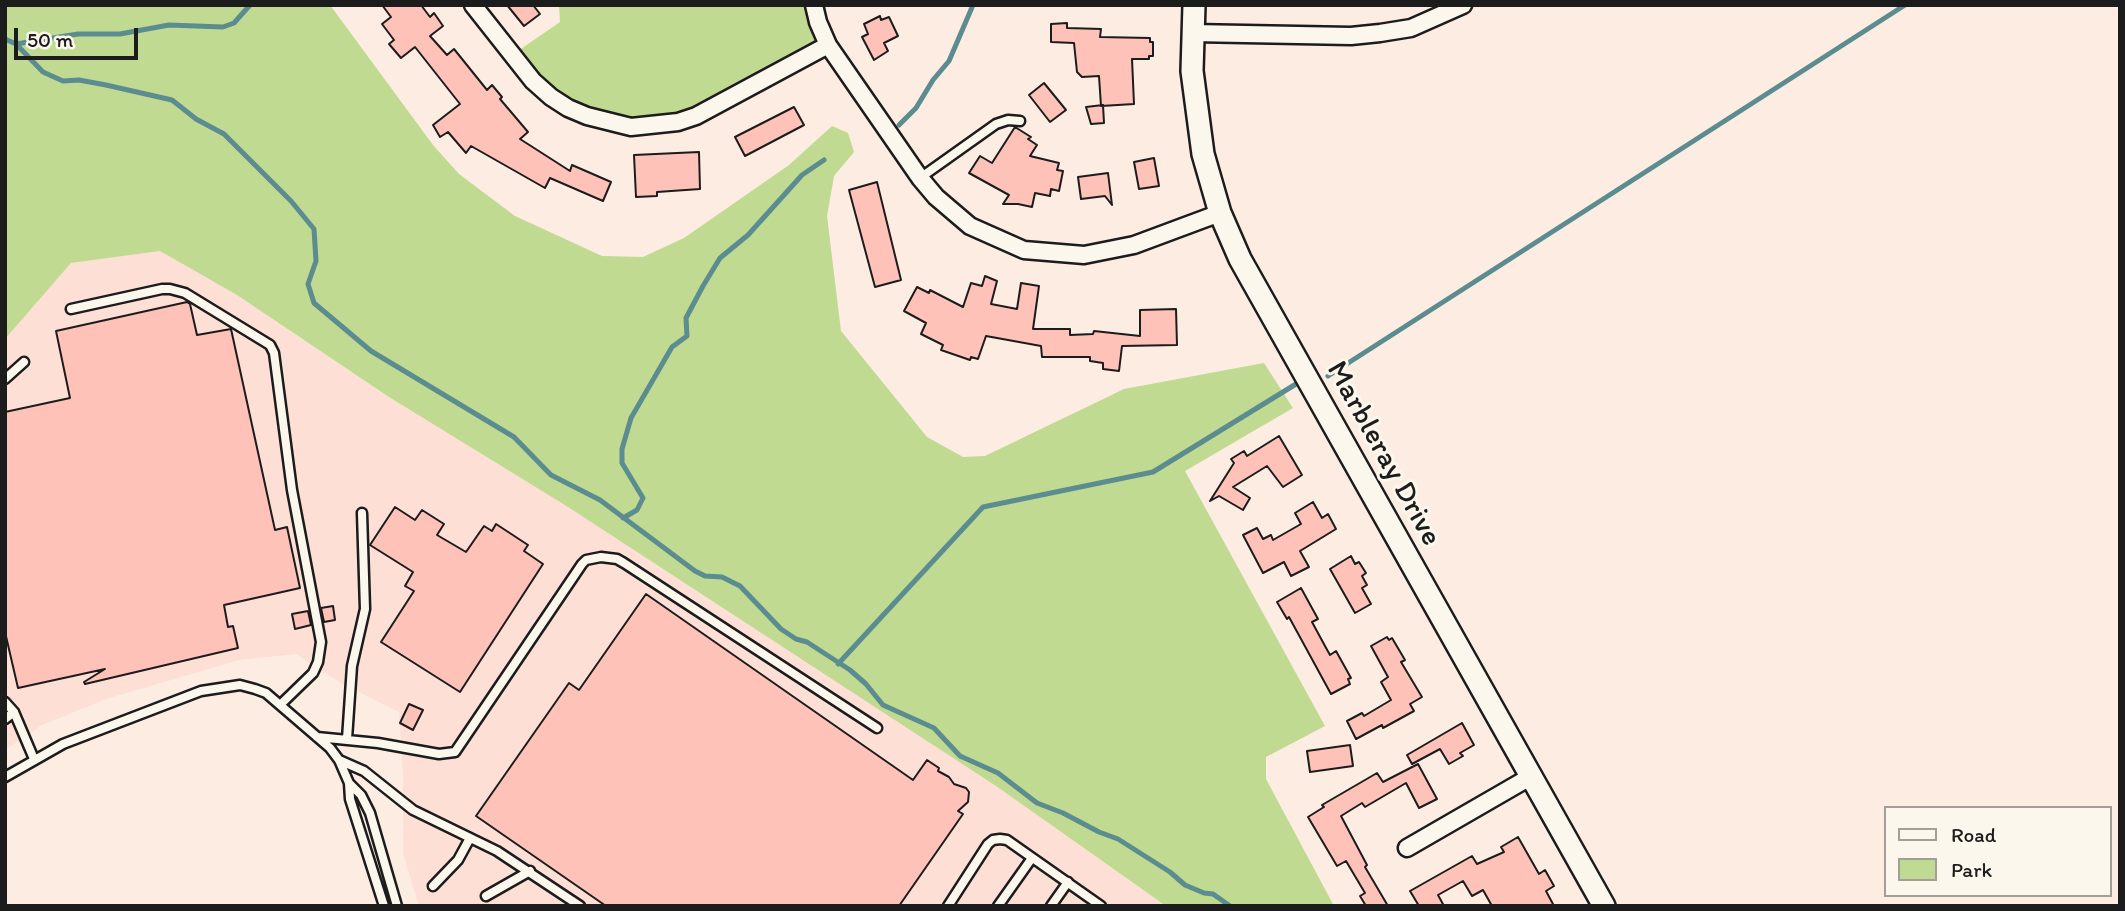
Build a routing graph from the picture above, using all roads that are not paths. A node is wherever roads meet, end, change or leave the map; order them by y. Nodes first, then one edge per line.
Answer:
1 (473, 5) edge
2 (814, 5) edge
3 (1194, 5) edge
4 (1463, 5) edge
5 (1192, 33) junction
6 (828, 45) junction
7 (1020, 121) dead end
8 (920, 178) junction
9 (1220, 213) junction
10 (71, 309) dead end
11 (24, 362) dead end
12 (5, 379) edge
13 (362, 513) dead end
14 (5, 702) edge
15 (280, 705) junction
16 (14, 712) junction
17 (5, 719) edge
18 (877, 728) dead end
19 (317, 737) junction
20 (346, 739) junction
21 (34, 760) junction
22 (339, 760) junction
23 (1530, 777) junction
24 (5, 778) edge
25 (349, 783) junction
26 (470, 838) junction
27 (1407, 848) dead end
28 (1032, 858) junction
29 (530, 871) junction
30 (1068, 883) junction
31 (433, 886) dead end
32 (486, 897) dead end
33 (950, 903) edge
34 (384, 906) edge
35 (397, 906) edge
36 (580, 906) edge
37 (960, 906) edge
38 (998, 906) edge
39 (1051, 906) edge
40 (1101, 906) edge
41 (1604, 906) edge

1 - 6 street
2 - 6 street
3 - 5 street, Marbleray Drive
4 - 5 street
5 - 9 street, Marbleray Drive
6 - 8 street
7 - 8 lane
8 - 9 street
9 - 23 street, Marbleray Drive
10 - 15 lane
11 - 12 lane
13 - 20 lane
14 - 16 lane
15 - 19 lane
15 - 21 lane
16 - 17 lane
16 - 21 lane
18 - 20 lane
19 - 20 lane
19 - 22 lane
21 - 24 lane
22 - 25 lane
22 - 26 lane
23 - 27 street
23 - 41 street, Marbleray Drive
25 - 34 lane
25 - 35 lane
26 - 29 lane
26 - 31 lane
28 - 30 lane
28 - 33 lane
28 - 38 lane
29 - 32 lane
29 - 36 lane
30 - 39 lane
30 - 40 lane
33 - 37 lane

